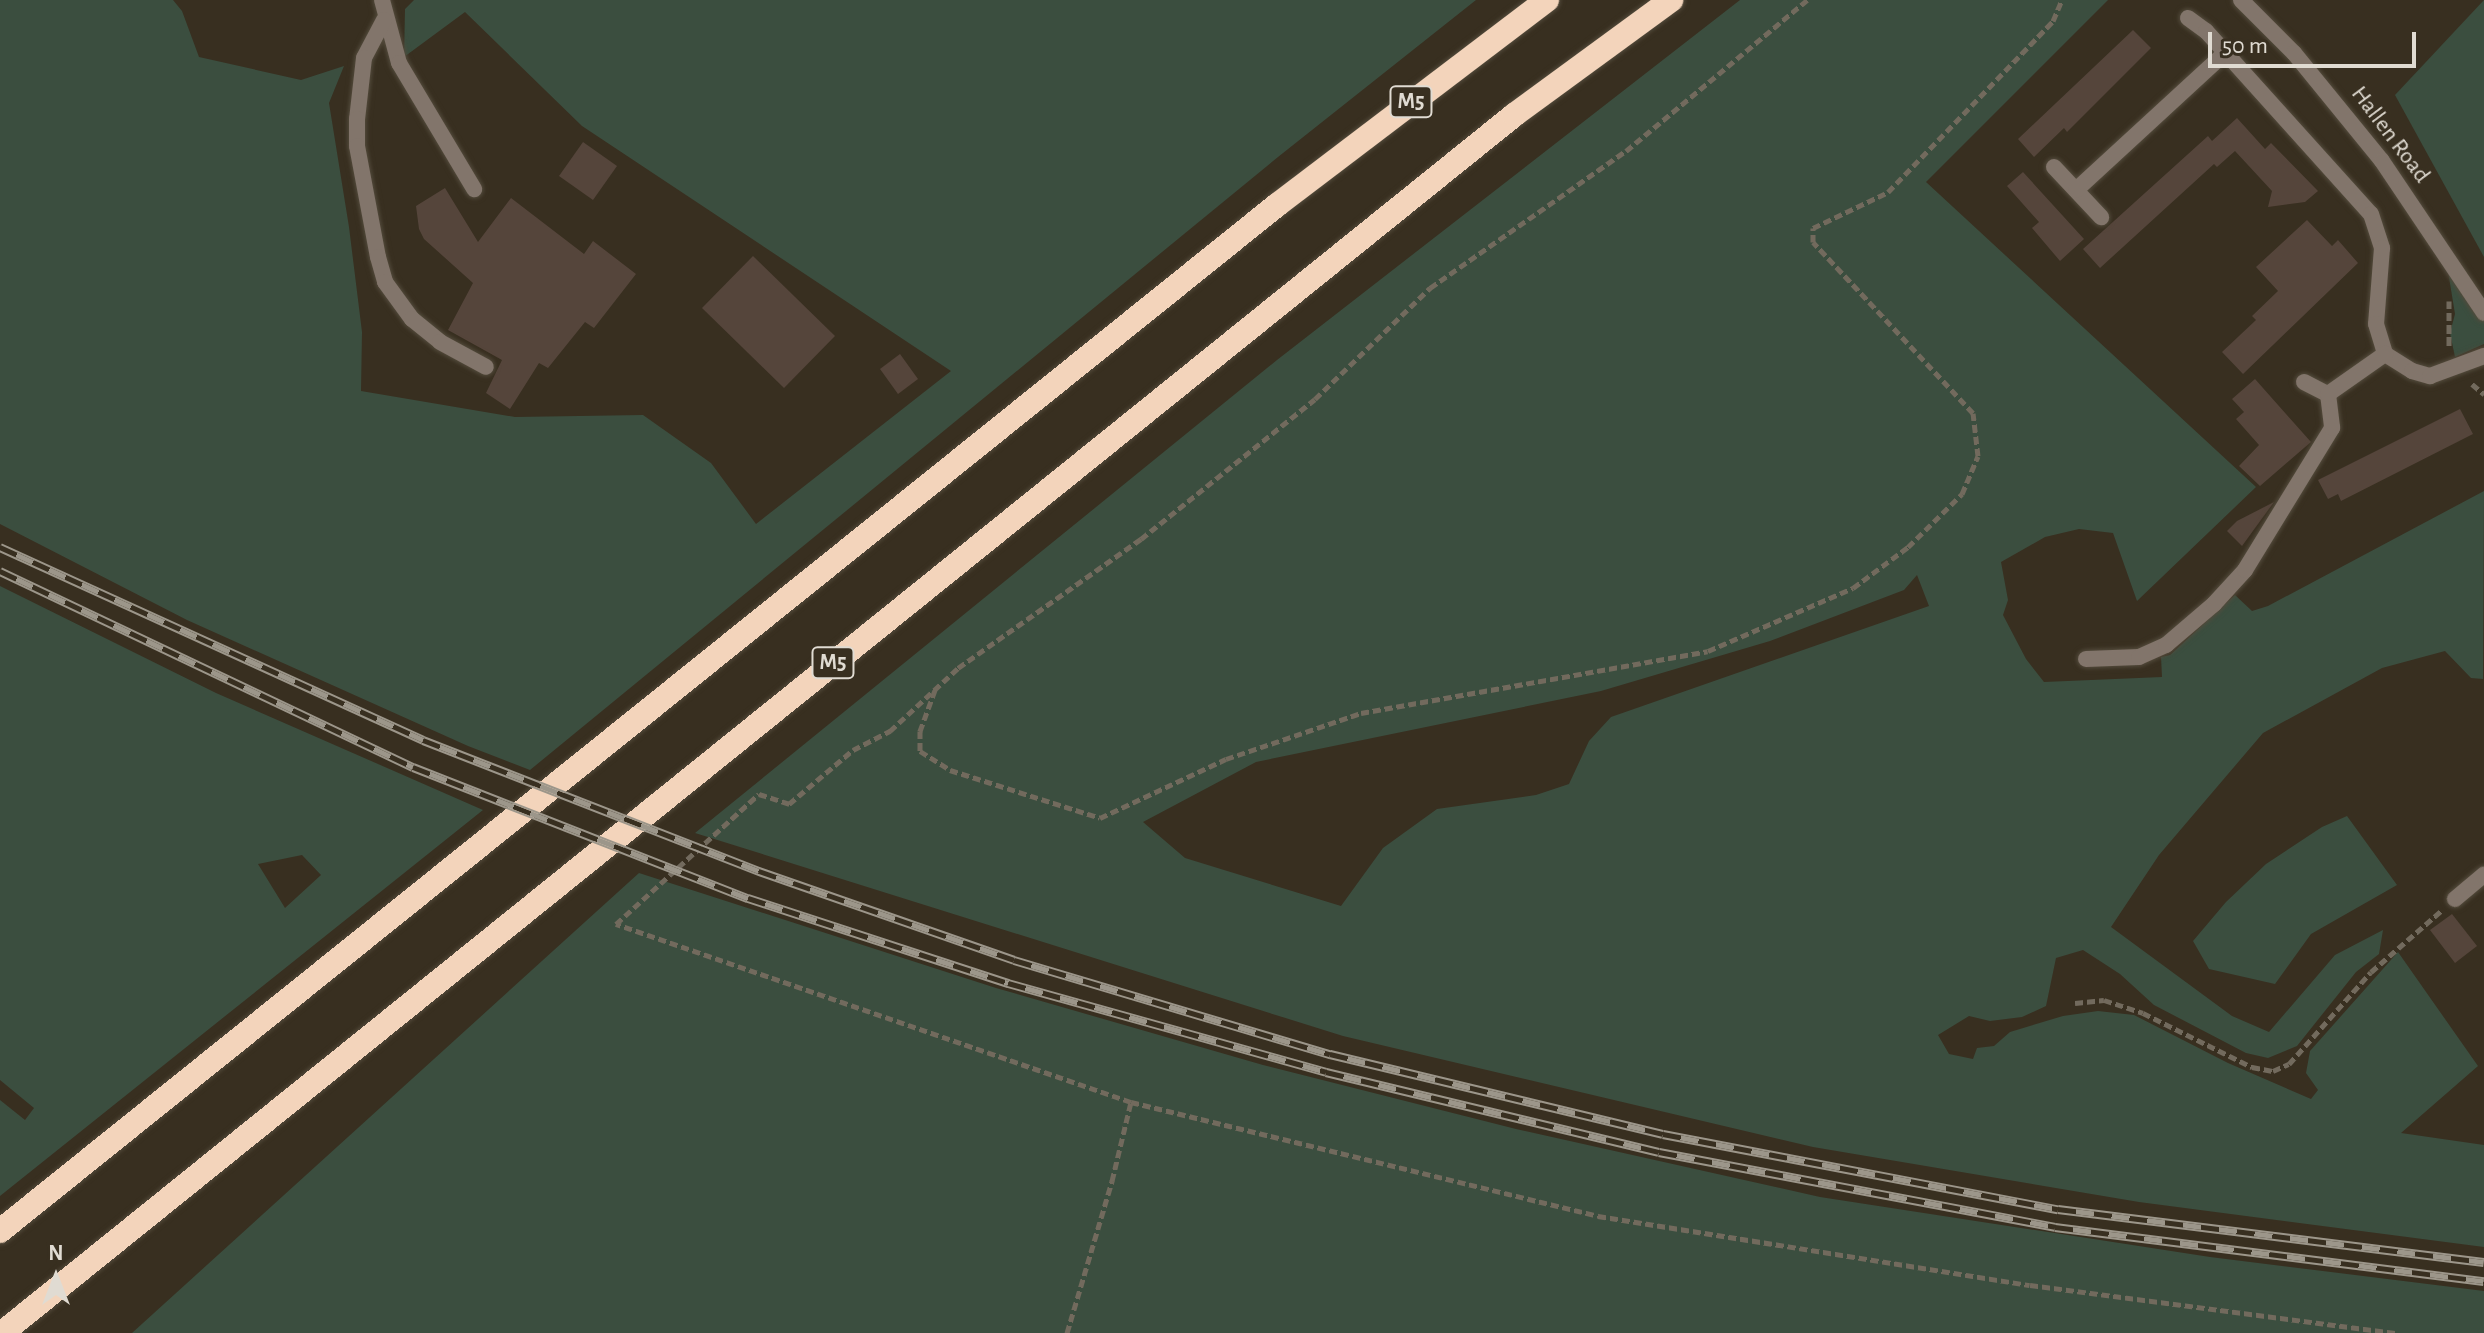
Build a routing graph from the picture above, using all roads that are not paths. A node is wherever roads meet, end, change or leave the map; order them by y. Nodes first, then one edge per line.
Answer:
1 (382, 0) edge
2 (1547, 0) edge
3 (1671, 0) edge
4 (2241, 0) edge
5 (2188, 18) dead end
6 (384, 20) junction
7 (2226, 52) junction
8 (2054, 167) dead end
9 (474, 189) dead end
10 (2076, 190) junction
11 (2101, 217) dead end
12 (2484, 313) edge
13 (2385, 354) junction
14 (2484, 356) edge
15 (486, 367) dead end
16 (2304, 382) dead end
17 (2328, 394) junction
18 (2086, 659) dead end
19 (2484, 875) edge
20 (2455, 899) road end
21 (0, 1231) edge
22 (2, 1333) edge

1 - 6 street
2 - 21 highway, M5
3 - 22 highway, M5
4 - 12 street, Hallen Road
5 - 7 street
6 - 9 street
6 - 15 street
7 - 10 street
7 - 13 street
8 - 10 street
10 - 11 street
13 - 14 street
13 - 17 street
16 - 17 street
17 - 18 street
19 - 20 street

